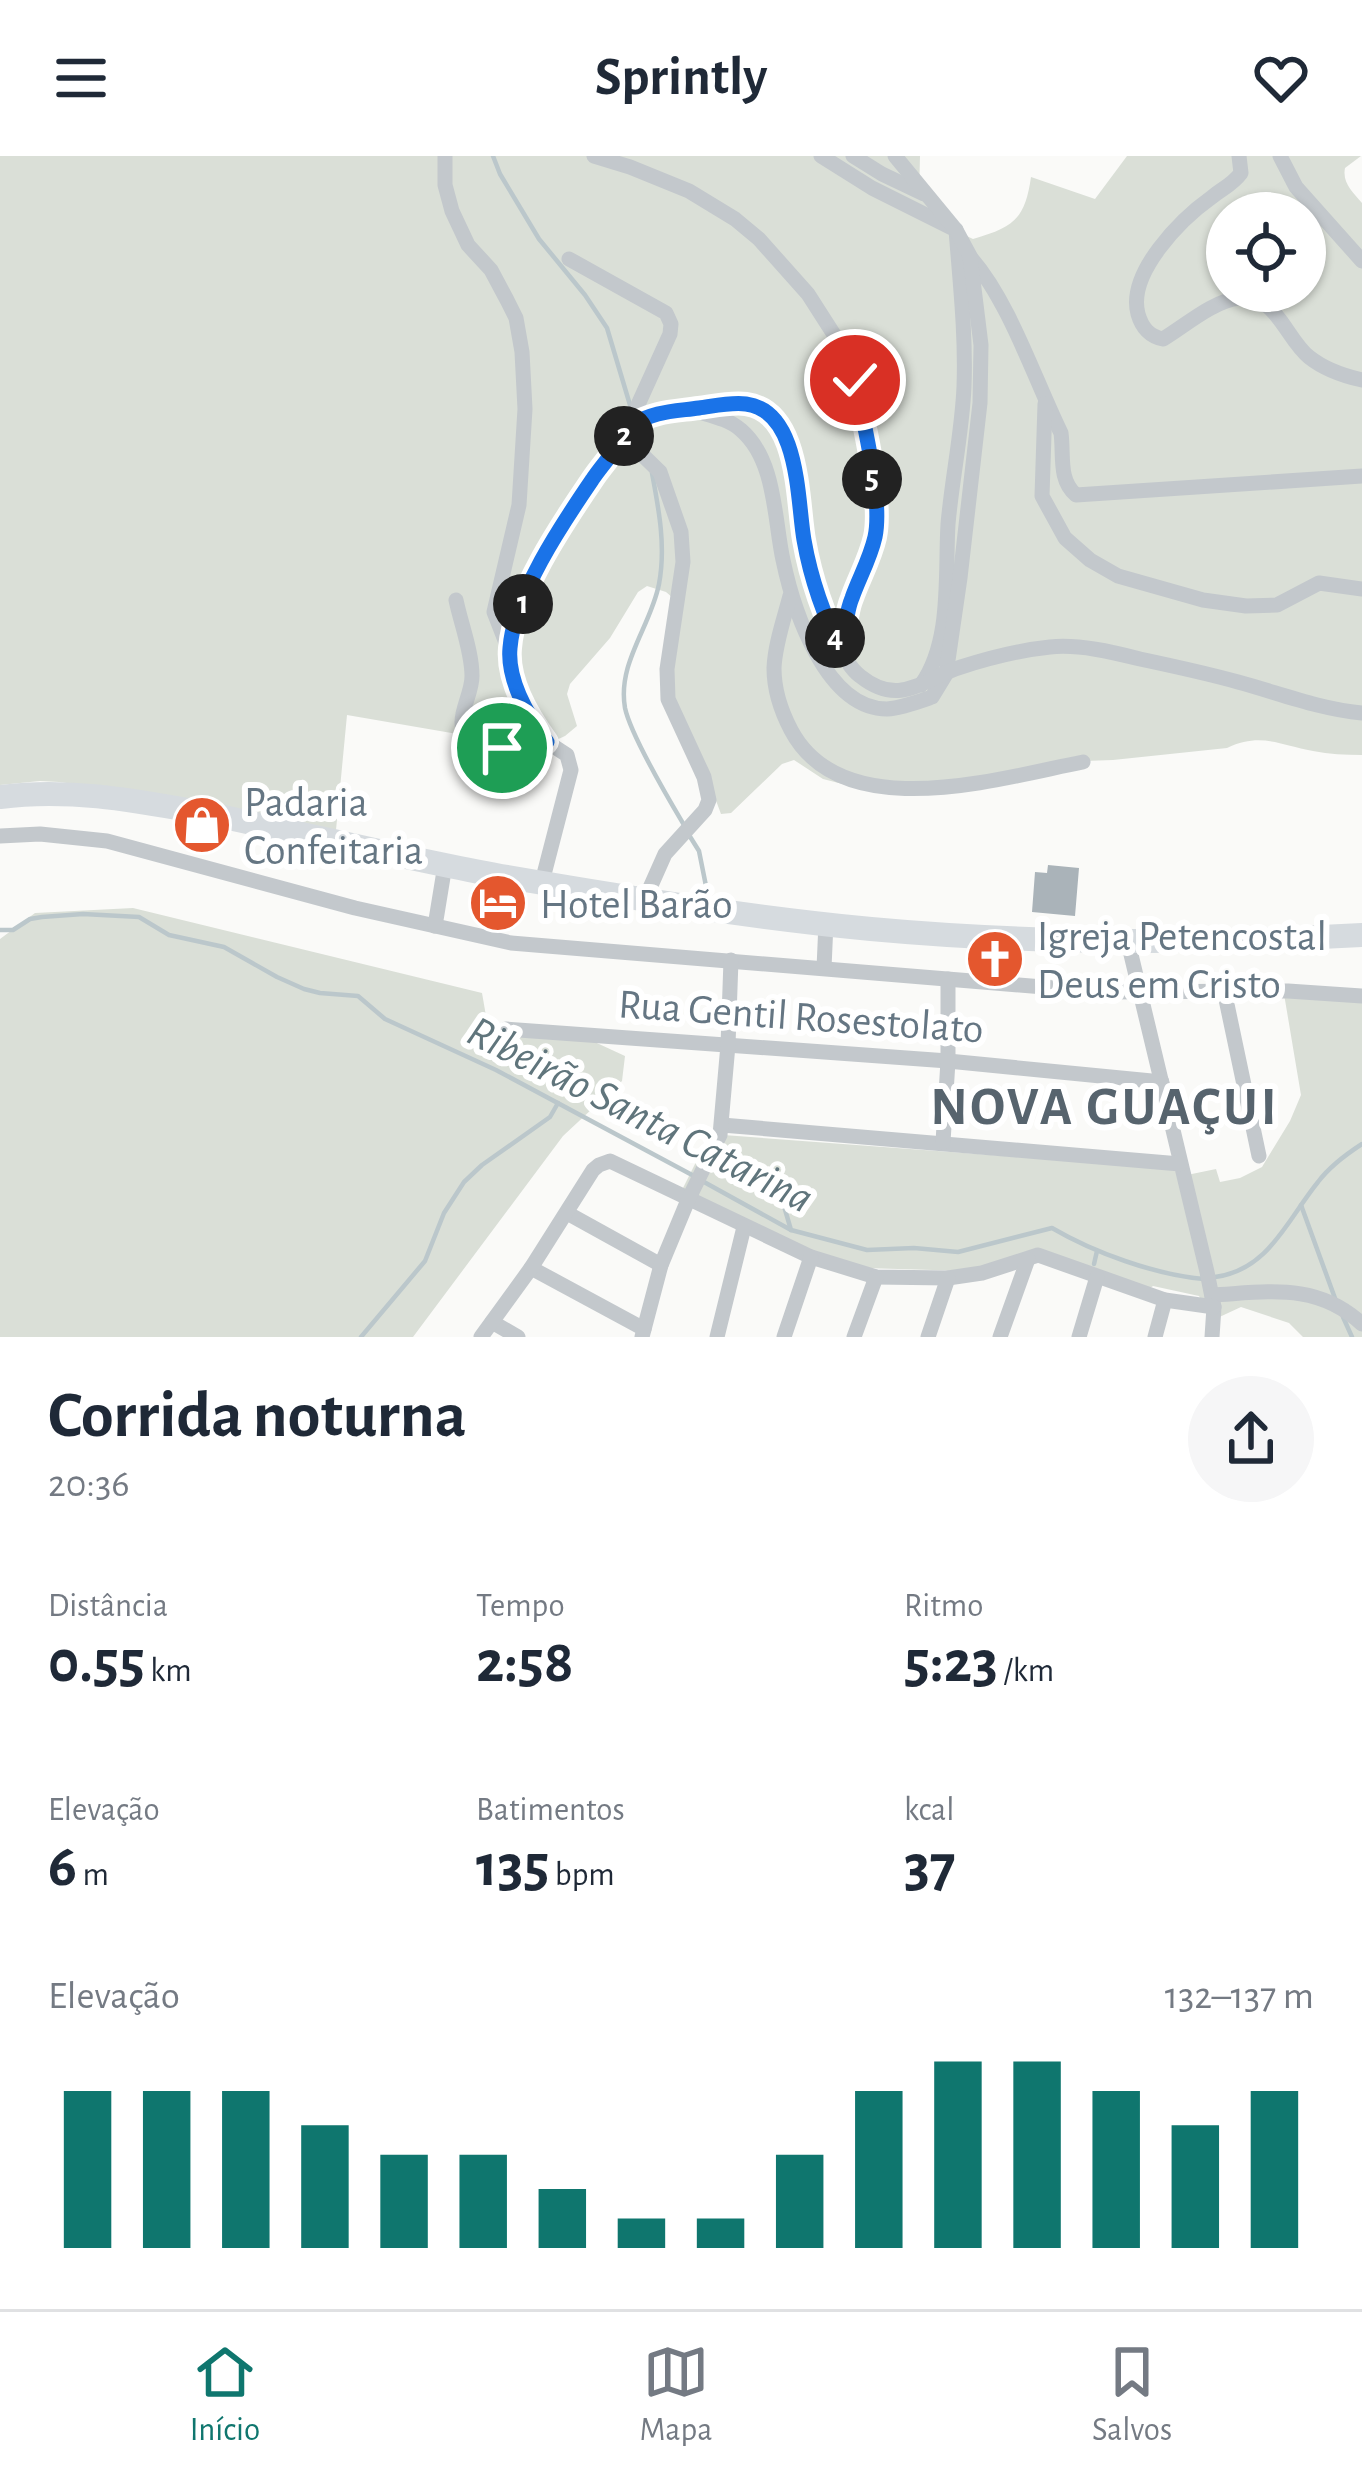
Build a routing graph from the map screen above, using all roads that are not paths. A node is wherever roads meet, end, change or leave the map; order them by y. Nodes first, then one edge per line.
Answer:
1 (445, 156) edge
2 (594, 156) edge
3 (821, 156) edge
4 (853, 156) edge
5 (896, 156) edge
6 (1239, 156) edge
7 (1280, 156) edge
8 (927, 195) junction
9 (956, 230) junction
10 (970, 256) junction
11 (568, 259) dead end
12 (1362, 261) edge
13 (1362, 380) edge
14 (1045, 401) junction
15 (690, 409) junction
16 (626, 432) junction
17 (1362, 476) edge
18 (1362, 589) edge
19 (791, 593) junction
20 (456, 600) dead end
21 (509, 651) junction
22 (843, 654) junction
23 (946, 674) junction
24 (920, 686) junction
25 (1362, 713) edge
26 (547, 742) junction
27 (1083, 762) dead end
28 (0, 797) edge
29 (0, 836) edge
30 (445, 865) junction
31 (542, 882) junction
32 (645, 899) junction
33 (826, 923) junction
34 (435, 926) junction
35 (1362, 935) edge
36 (1128, 942) junction
37 (730, 959) junction
38 (824, 968) junction
39 (949, 979) junction
40 (1224, 990) junction
41 (1141, 992) junction
42 (1362, 996) edge
43 (506, 1029) dead end
44 (728, 1045) junction
45 (948, 1061) junction
46 (1162, 1082) junction
47 (722, 1125) junction
48 (943, 1142) junction
49 (1258, 1156) dead end
50 (1180, 1164) junction
51 (695, 1185) junction
52 (567, 1213) junction
53 (744, 1227) junction
54 (811, 1257) junction
55 (1028, 1259) junction
56 (661, 1265) junction
57 (531, 1268) junction
58 (875, 1276) junction
59 (1097, 1277) junction
60 (948, 1278) junction
61 (1211, 1290) junction
62 (1165, 1300) junction
63 (492, 1322) junction
64 (1362, 1324) edge
65 (643, 1333) edge
66 (481, 1337) edge
67 (518, 1337) edge
68 (717, 1337) edge
69 (784, 1337) edge
70 (854, 1337) edge
71 (928, 1337) edge
72 (1000, 1337) edge
73 (1079, 1337) edge
74 (1155, 1337) edge
75 (1212, 1337) edge

1 - 21 street
2 - 22 street
3 - 9 street
4 - 8 street
5 - 8 street
6 - 13 street
7 - 12 street
8 - 9 street
9 - 10 street
9 - 24 street
10 - 14 street
10 - 23 street
11 - 16 street
14 - 17 street
14 - 18 street
15 - 16 street
15 - 19 street
15 - 22 street
16 - 21 street
16 - 32 street
19 - 23 street
19 - 27 street
20 - 26 street
21 - 26 street
22 - 24 street
23 - 24 street
23 - 25 street
26 - 31 street
28 - 30 highway
29 - 34 street
30 - 31 highway
30 - 34 street
31 - 32 highway
32 - 33 highway
33 - 36 highway
33 - 38 street
34 - 37 street
35 - 36 highway
36 - 41 street
37 - 38 street
37 - 44 street
38 - 39 street
39 - 41 street
39 - 45 street
40 - 41 street
40 - 42 street
40 - 49 street
41 - 46 street
43 - 44 street, Rua Gentil Rosestolato
44 - 45 street, Rua Gentil Rosestolato
44 - 47 street
45 - 46 street, Rua Gentil Rosestolato
45 - 48 street
46 - 50 street
47 - 48 street
47 - 51 street
48 - 50 street
50 - 61 street
51 - 52 street
51 - 53 street
51 - 56 street
52 - 56 street
52 - 57 street
53 - 54 street
53 - 68 street
54 - 58 street
54 - 69 street
55 - 59 street
55 - 60 street
55 - 72 street
56 - 65 street
57 - 63 street
57 - 65 street
58 - 60 street
58 - 70 street
59 - 62 street
59 - 73 street
60 - 71 street
61 - 62 street
61 - 64 street
61 - 75 street
62 - 74 street
63 - 66 street
63 - 67 street

